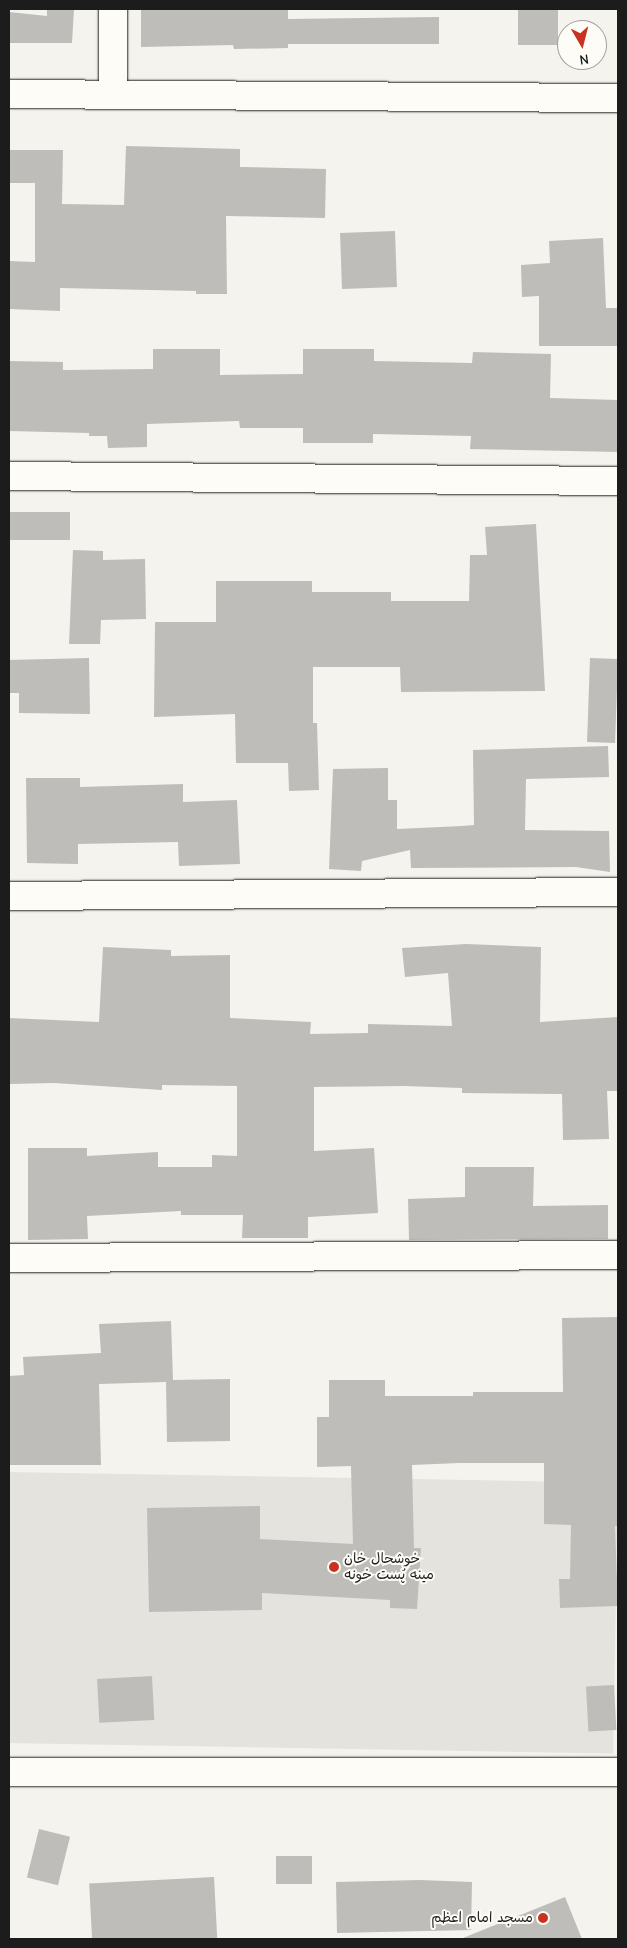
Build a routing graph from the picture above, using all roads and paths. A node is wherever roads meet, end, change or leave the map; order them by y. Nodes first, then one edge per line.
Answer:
1 (113, 9) edge
2 (9, 94) edge
3 (113, 94) junction
4 (618, 98) edge
5 (9, 476) edge
6 (618, 481) edge
7 (618, 892) edge
8 (9, 896) edge
9 (618, 1255) edge
10 (9, 1258) edge
11 (9, 1772) edge
12 (618, 1772) edge

1 - 3 street
2 - 3 street
3 - 4 street
5 - 6 street
7 - 8 street
9 - 10 street
11 - 12 street

